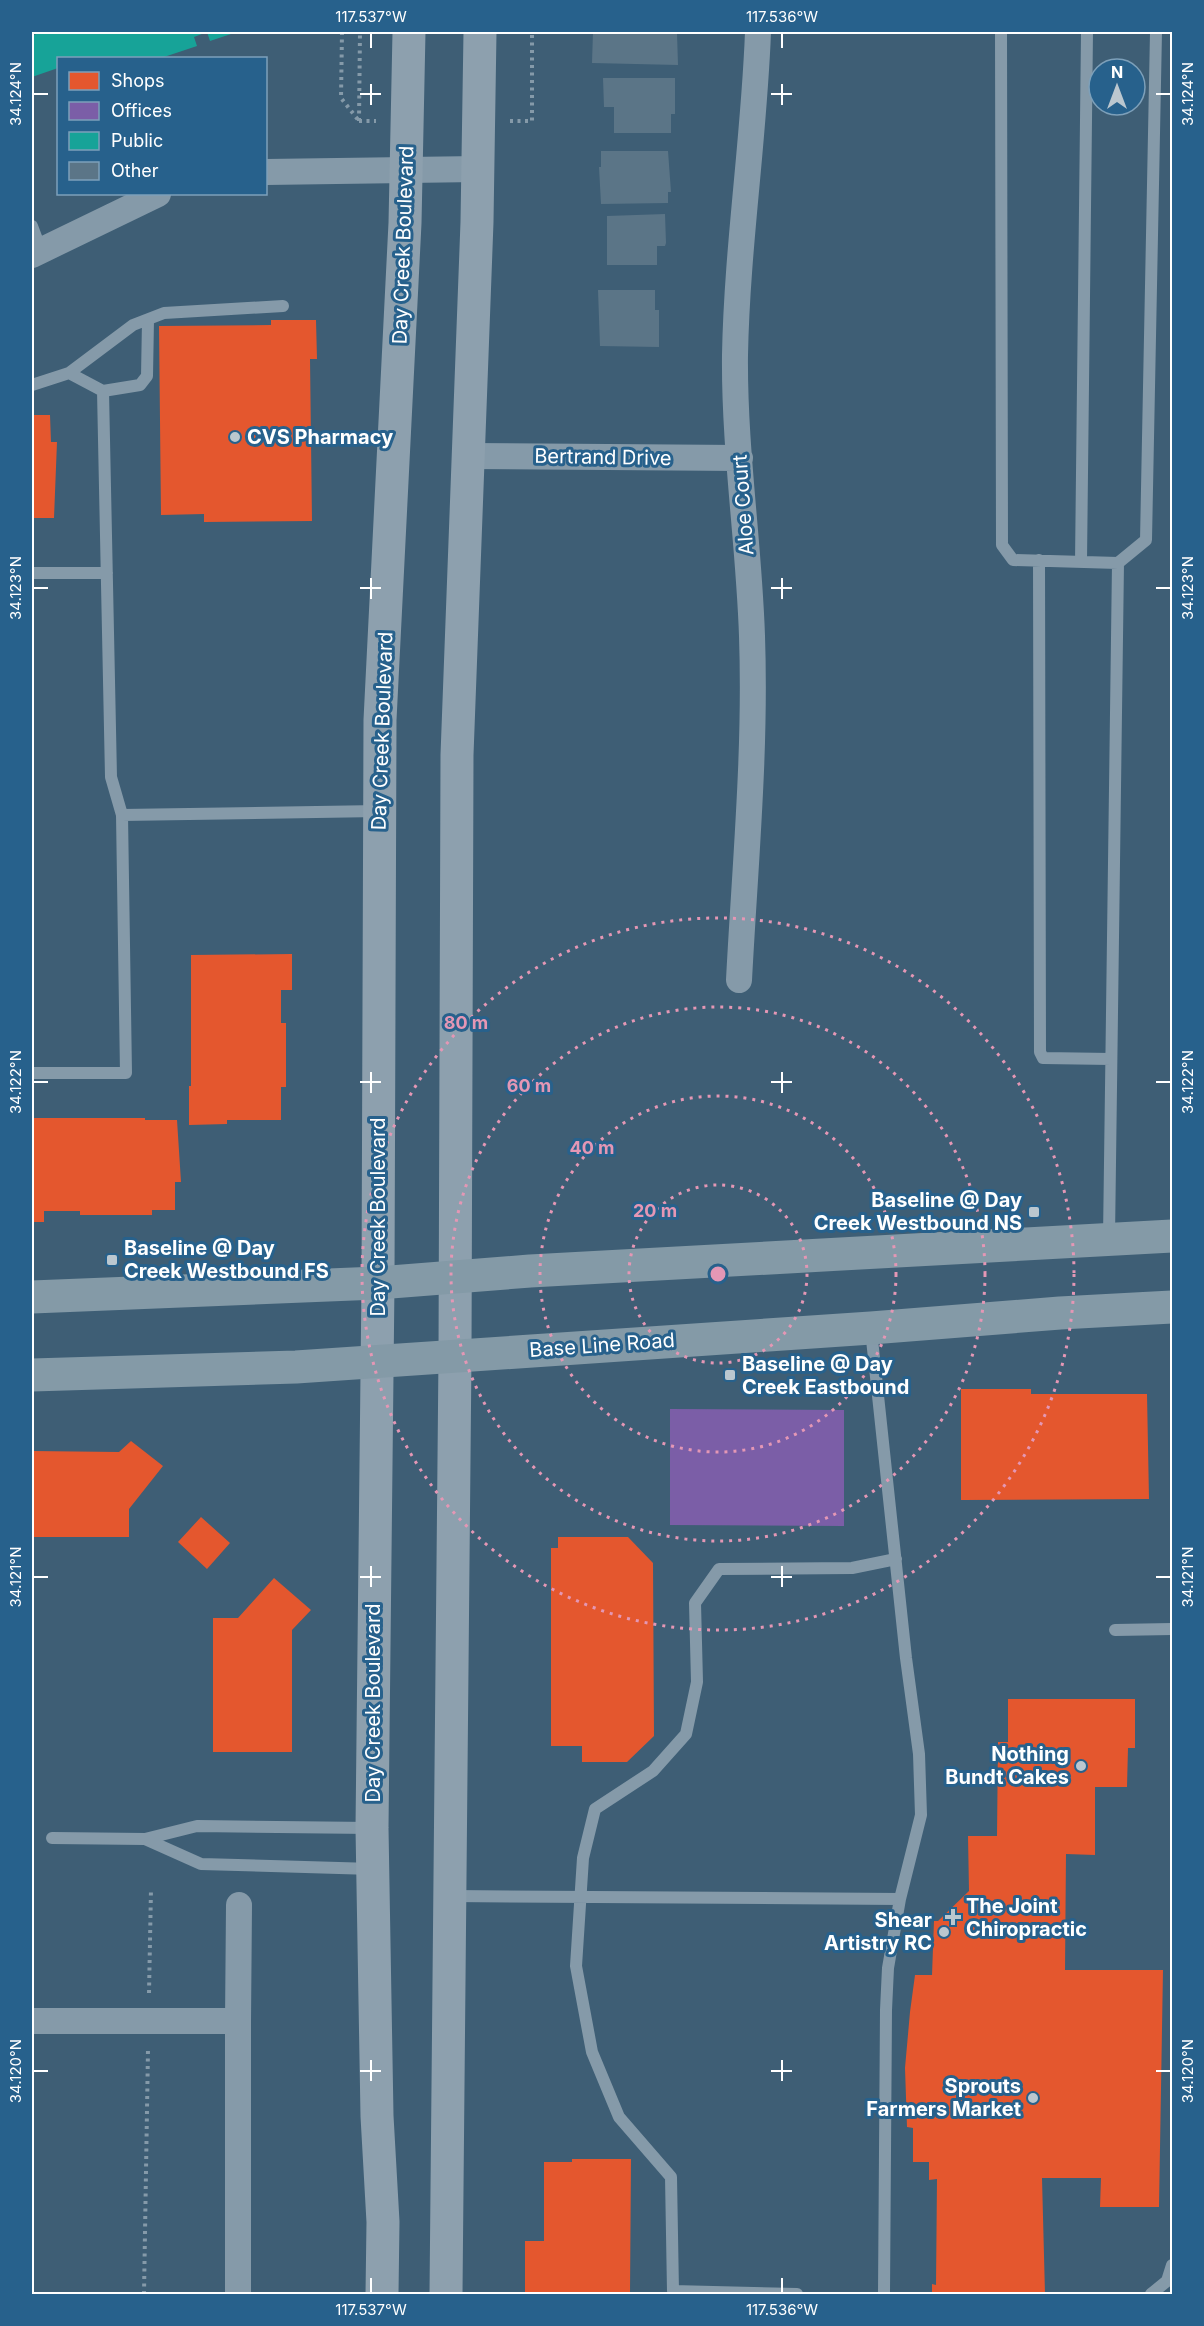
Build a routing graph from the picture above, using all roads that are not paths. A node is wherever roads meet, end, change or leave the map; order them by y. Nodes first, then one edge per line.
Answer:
1 (409, 32) edge
2 (480, 32) edge
3 (758, 32) edge
4 (1001, 32) edge
5 (1087, 32) edge
6 (1156, 32) edge
7 (407, 169) junction
8 (478, 169) junction
9 (267, 172) edge
10 (156, 195) edge
11 (32, 226) edge
12 (36, 253) edge
13 (283, 306) dead end
14 (148, 320) junction
15 (32, 370) edge
16 (69, 373) junction
17 (35, 384) edge
18 (103, 391) junction
19 (467, 456) junction
20 (740, 458) junction
21 (1039, 560) junction
22 (1082, 562) junction
23 (1118, 563) junction
24 (32, 573) edge
25 (107, 573) junction
26 (379, 811) junction
27 (122, 815) junction
28 (739, 980) dead end
29 (1112, 1059) junction
30 (32, 1072) edge
31 (1173, 1236) edge
32 (1109, 1240) junction
33 (455, 1277) junction
34 (378, 1282) junction
35 (32, 1297) edge
36 (1173, 1307) edge
37 (871, 1328) junction
38 (455, 1355) junction
39 (377, 1362) junction
40 (32, 1375) edge
41 (896, 1559) junction
42 (1173, 1629) edge
43 (1115, 1630) dead end
44 (372, 1828) junction
45 (52, 1838) dead end
46 (145, 1839) junction
47 (373, 1869) junction
48 (581, 1895) junction
49 (449, 1896) junction
50 (900, 1899) junction
51 (239, 1905) dead end
52 (32, 2021) edge
53 (238, 2021) junction
54 (1173, 2265) edge
55 (746, 2294) edge
56 (237, 2295) edge
57 (382, 2295) edge
58 (446, 2295) edge
59 (797, 2295) edge
60 (884, 2295) edge
61 (1150, 2295) edge

1 - 7 main road, Day Creek Boulevard
2 - 8 main road
3 - 20 street, Aloe Court
4 - 21 lane
5 - 22 lane
6 - 23 lane
7 - 8 street
7 - 9 street
7 - 26 main road, Day Creek Boulevard
8 - 19 main road
10 - 12 street
11 - 12 lane
13 - 14 lane
14 - 16 lane
14 - 18 lane
15 - 17 lane
16 - 17 lane
16 - 18 lane
18 - 25 lane
19 - 20 street, Bertrand Drive
19 - 33 main road
20 - 28 street, Aloe Court
21 - 22 lane
21 - 29 lane
22 - 23 lane
23 - 29 lane
24 - 25 lane
25 - 27 lane
26 - 27 lane
26 - 34 main road, Day Creek Boulevard
27 - 30 lane
29 - 32 lane
31 - 32 main road
32 - 33 main road
33 - 34 main road
33 - 38 main road
34 - 35 main road
34 - 39 main road, Day Creek Boulevard
36 - 37 main road, Base Line Road
37 - 38 main road, Base Line Road
37 - 41 lane
38 - 39 main road, Base Line Road
38 - 49 main road
39 - 40 main road, Base Line Road
39 - 44 main road, Day Creek Boulevard
41 - 48 lane
41 - 50 lane
42 - 43 lane
44 - 46 lane
44 - 47 main road, Day Creek Boulevard
45 - 46 lane
46 - 47 lane
47 - 57 main road, Day Creek Boulevard
48 - 49 lane
48 - 50 lane
48 - 55 lane
49 - 58 main road
50 - 60 lane
51 - 53 street
52 - 53 street
53 - 56 street
54 - 61 lane
55 - 59 lane

